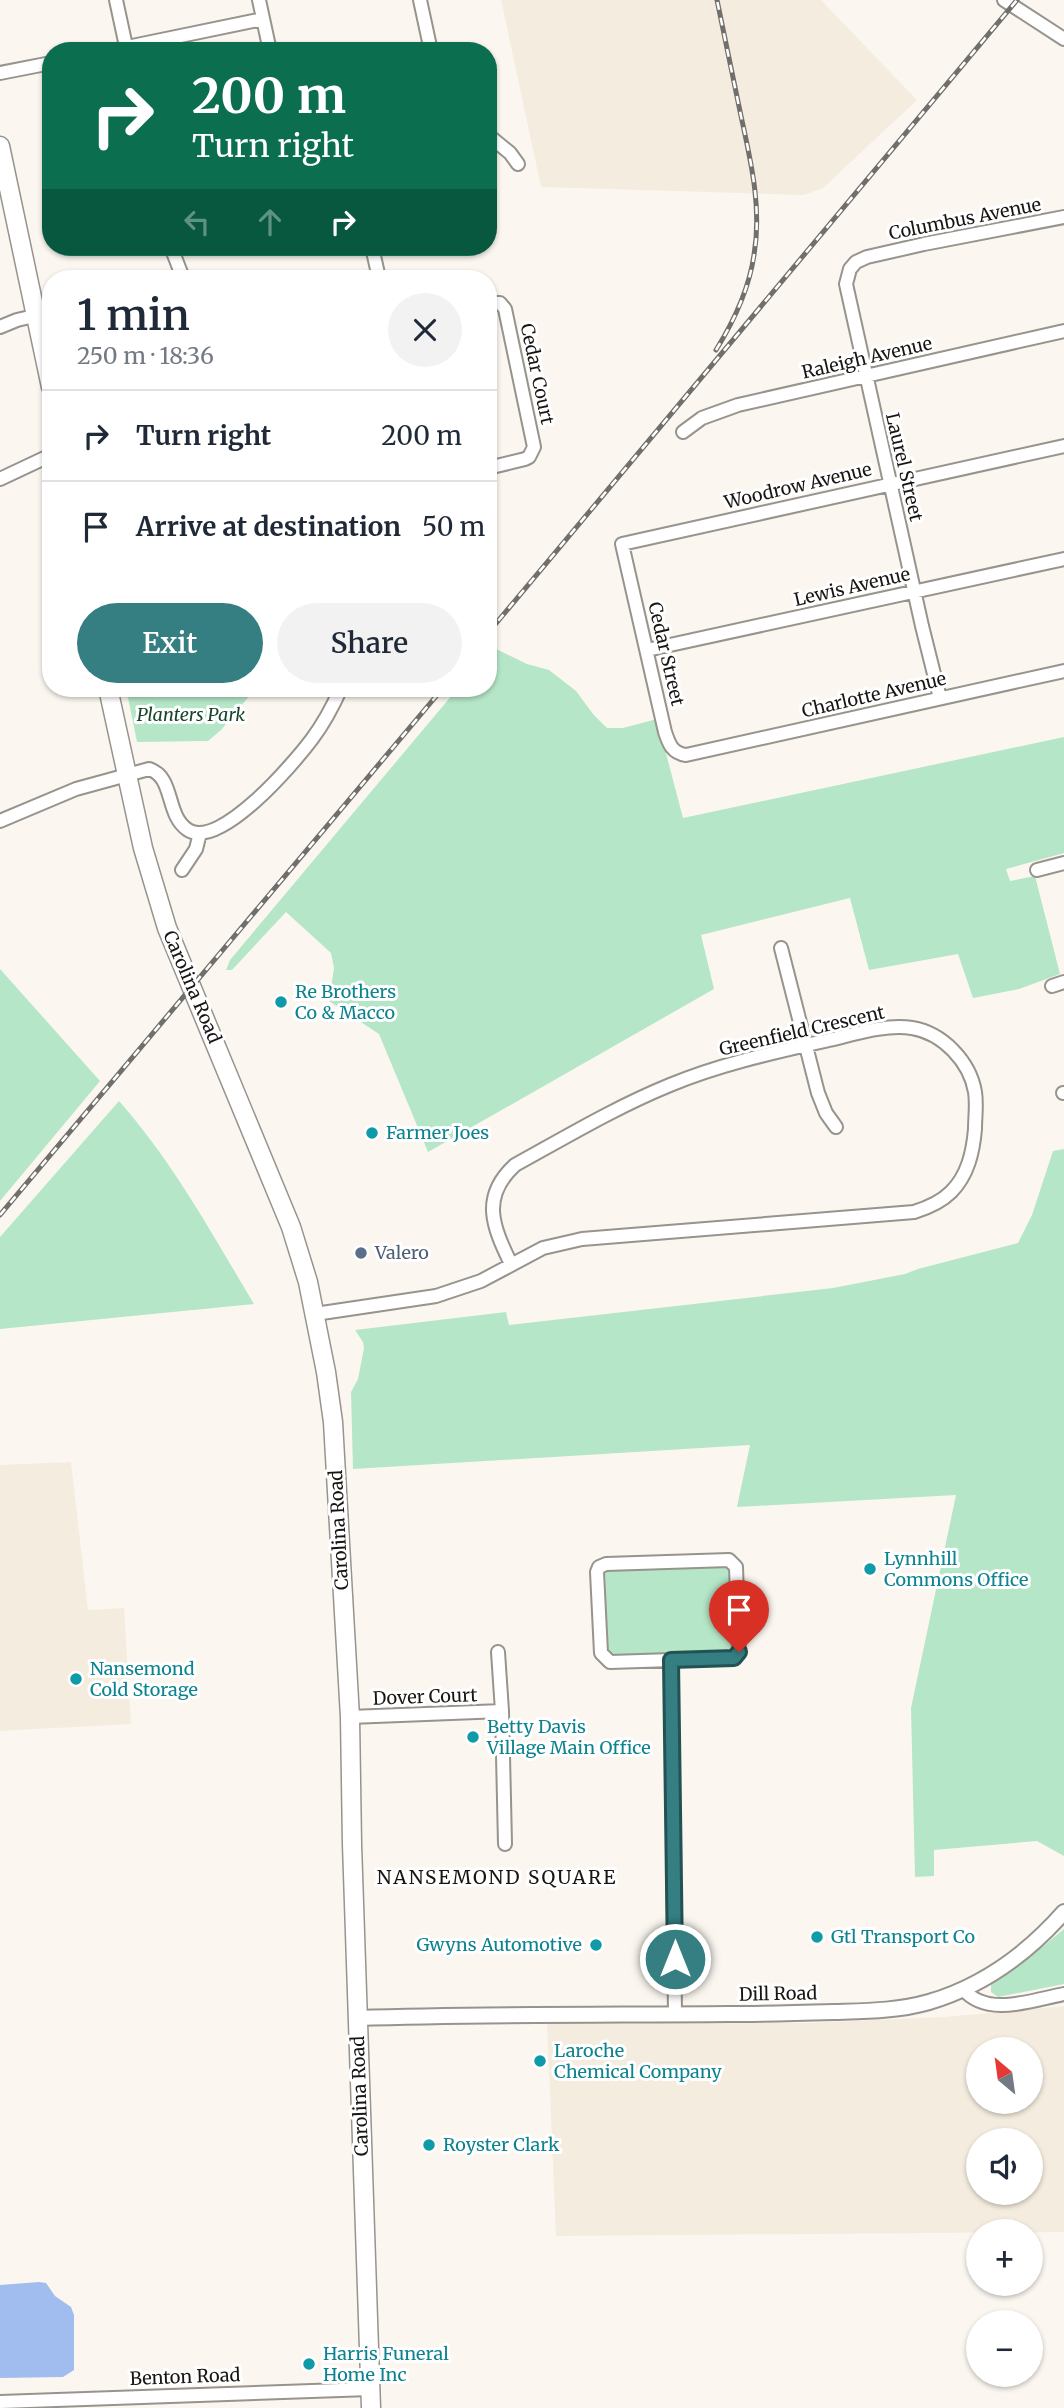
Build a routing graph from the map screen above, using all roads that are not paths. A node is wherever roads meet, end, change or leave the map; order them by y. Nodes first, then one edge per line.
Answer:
1 (116, 0) edge
2 (259, 0) edge
3 (420, 0) edge
4 (1004, 0) edge
5 (262, 19) junction
6 (1064, 39) edge
7 (125, 42) edge
8 (158, 42) edge
9 (268, 42) edge
10 (429, 42) edge
11 (42, 65) edge
12 (0, 73) edge
13 (497, 142) edge
14 (0, 146) edge
15 (518, 164) dead end
16 (1064, 217) edge
17 (873, 256) joint
18 (497, 305) edge
19 (42, 310) edge
20 (42, 314) edge
21 (0, 327) edge
22 (1064, 331) edge
23 (866, 375) junction
24 (683, 432) dead end
25 (1064, 446) edge
26 (42, 459) edge
27 (497, 466) edge
28 (0, 479) edge
29 (890, 483) junction
30 (622, 544) joint
31 (1064, 559) edge
32 (914, 591) junction
33 (647, 650) junction
34 (1064, 671) edge
35 (110, 697) edge
36 (336, 697) edge
37 (940, 698) junction
38 (692, 754) joint
39 (127, 775) junction
40 (0, 821) edge
41 (200, 833) junction
42 (1064, 863) edge
43 (181, 870) dead end
44 (1037, 870) dead end
45 (781, 947) dead end
46 (806, 1045) junction
47 (836, 1127) dead end
48 (510, 1264) junction
49 (315, 1314) junction
50 (498, 1652) dead end
51 (671, 1660) junction
52 (502, 1711) junction
53 (349, 1717) junction
54 (505, 1844) dead end
55 (1064, 1912) edge
56 (963, 1989) junction
57 (1064, 1994) edge
58 (675, 2014) junction
59 (358, 2018) junction
60 (370, 2389) junction
61 (0, 2402) edge
62 (371, 2408) edge

1 - 7 street
2 - 5 street
3 - 10 street
4 - 6 street
5 - 8 street
5 - 9 street
11 - 12 street
13 - 15 street
14 - 19 main road
16 - 17 street, Columbus Avenue
17 - 23 street, Laurel Street
18 - 27 street, Cedar Court
20 - 21 street
22 - 23 street, Raleigh Avenue
23 - 24 street, Raleigh Avenue
23 - 29 street, Laurel Street
25 - 29 street, Woodrow Avenue
26 - 28 street
29 - 30 street, Woodrow Avenue
29 - 32 street, Laurel Street
30 - 33 street, Cedar Street
31 - 32 street, Lewis Avenue
32 - 33 street, Lewis Avenue
32 - 37 street, Laurel Street
33 - 38 street, Cedar Street
34 - 37 street, Charlotte Avenue
35 - 39 main road, Carolina Road
36 - 41 street
37 - 38 street, Charlotte Avenue
39 - 40 street
39 - 41 street
39 - 49 main road, Carolina Road
41 - 43 street
42 - 44 street
45 - 46 street
46 - 47 street
46 - 48 street, Greenfield Crescent
46 - 48 street, Greenfield Crescent
48 - 49 street, Greenfield Crescent
49 - 53 main road, Carolina Road
50 - 52 street
51 - 51 street
51 - 58 street
52 - 53 street, Dover Court
52 - 54 street
53 - 59 main road, Carolina Road
55 - 56 street, Dill Road
56 - 57 street
56 - 58 street, Dill Road
58 - 59 street, Dill Road
59 - 60 main road, Carolina Road
60 - 61 street, Benton Road
60 - 62 main road, Carolina Road

